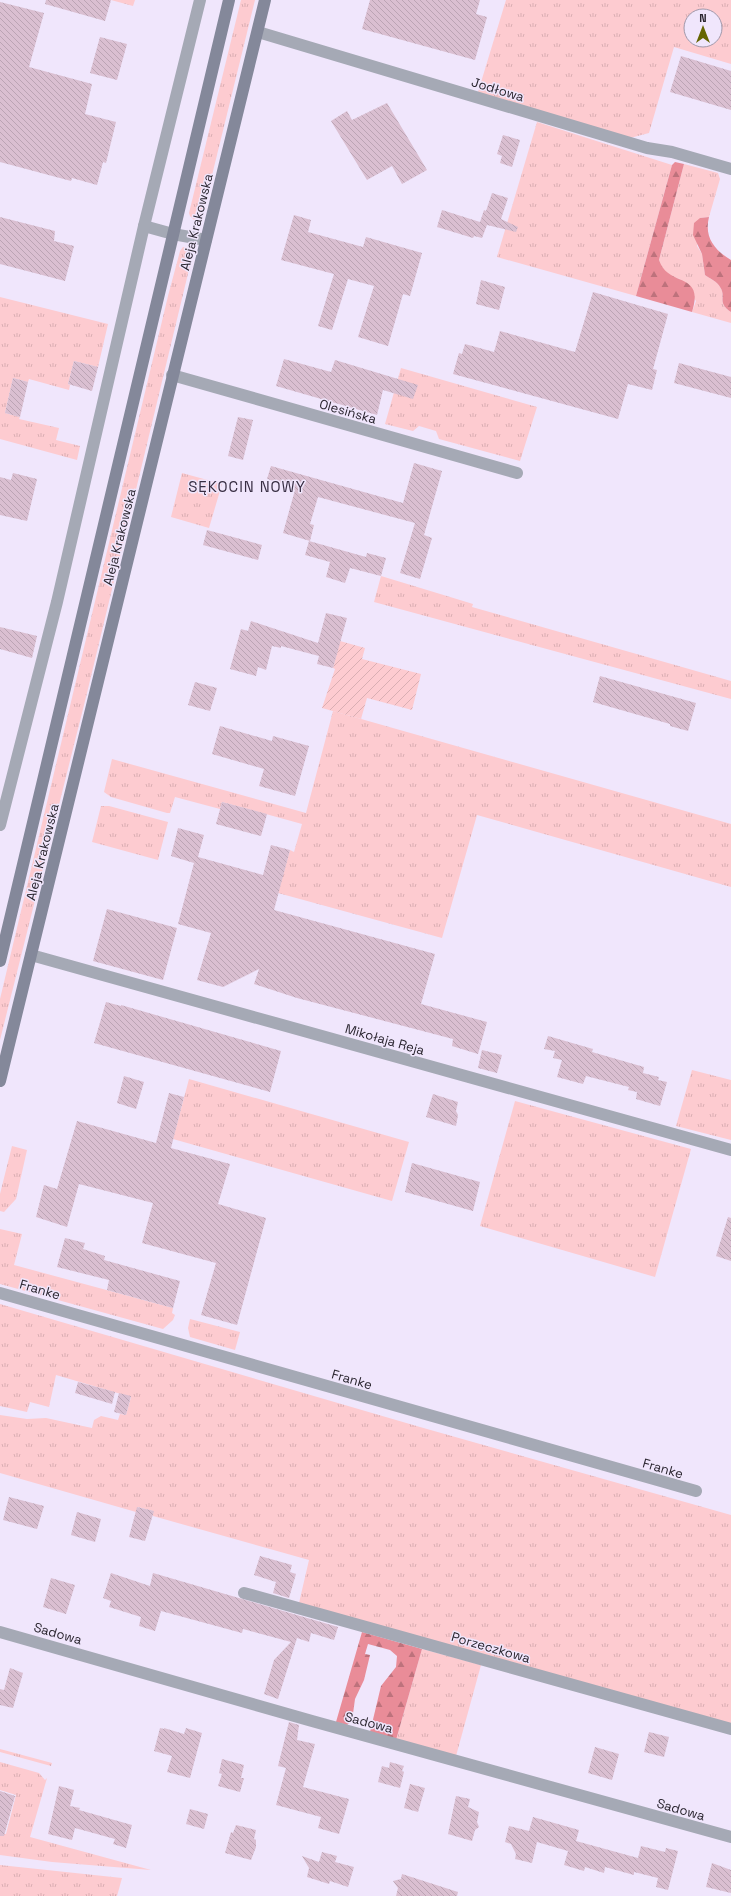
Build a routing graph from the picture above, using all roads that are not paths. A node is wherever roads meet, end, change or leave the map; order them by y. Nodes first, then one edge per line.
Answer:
1 (200, 0) edge
2 (229, 0) edge
3 (265, 0) edge
4 (258, 32) junction
5 (731, 169) edge
6 (144, 226) junction
7 (173, 234) junction
8 (206, 240) junction
9 (172, 375) junction
10 (517, 473) dead end
11 (0, 825) edge
12 (32, 955) junction
13 (0, 961) edge
14 (0, 1081) edge
15 (731, 1150) edge
16 (0, 1292) edge
17 (696, 1492) dead end
18 (244, 1593) dead end
19 (0, 1632) edge
20 (731, 1729) edge
21 (731, 1837) edge

1 - 6 street
2 - 7 main road, Aleja Krakowska
3 - 4 main road, Aleja Krakowska
4 - 5 street, Jodłowa
4 - 8 main road, Aleja Krakowska
6 - 7 street
6 - 11 street
7 - 8 street
7 - 13 main road, Aleja Krakowska
8 - 9 main road, Aleja Krakowska
9 - 10 street, Olesińska
9 - 12 main road, Aleja Krakowska
12 - 14 main road, Aleja Krakowska
12 - 15 street, Mikołaja Reja
16 - 17 street, Franke
18 - 20 street, Porzeczkowa
19 - 21 street, Sadowa

